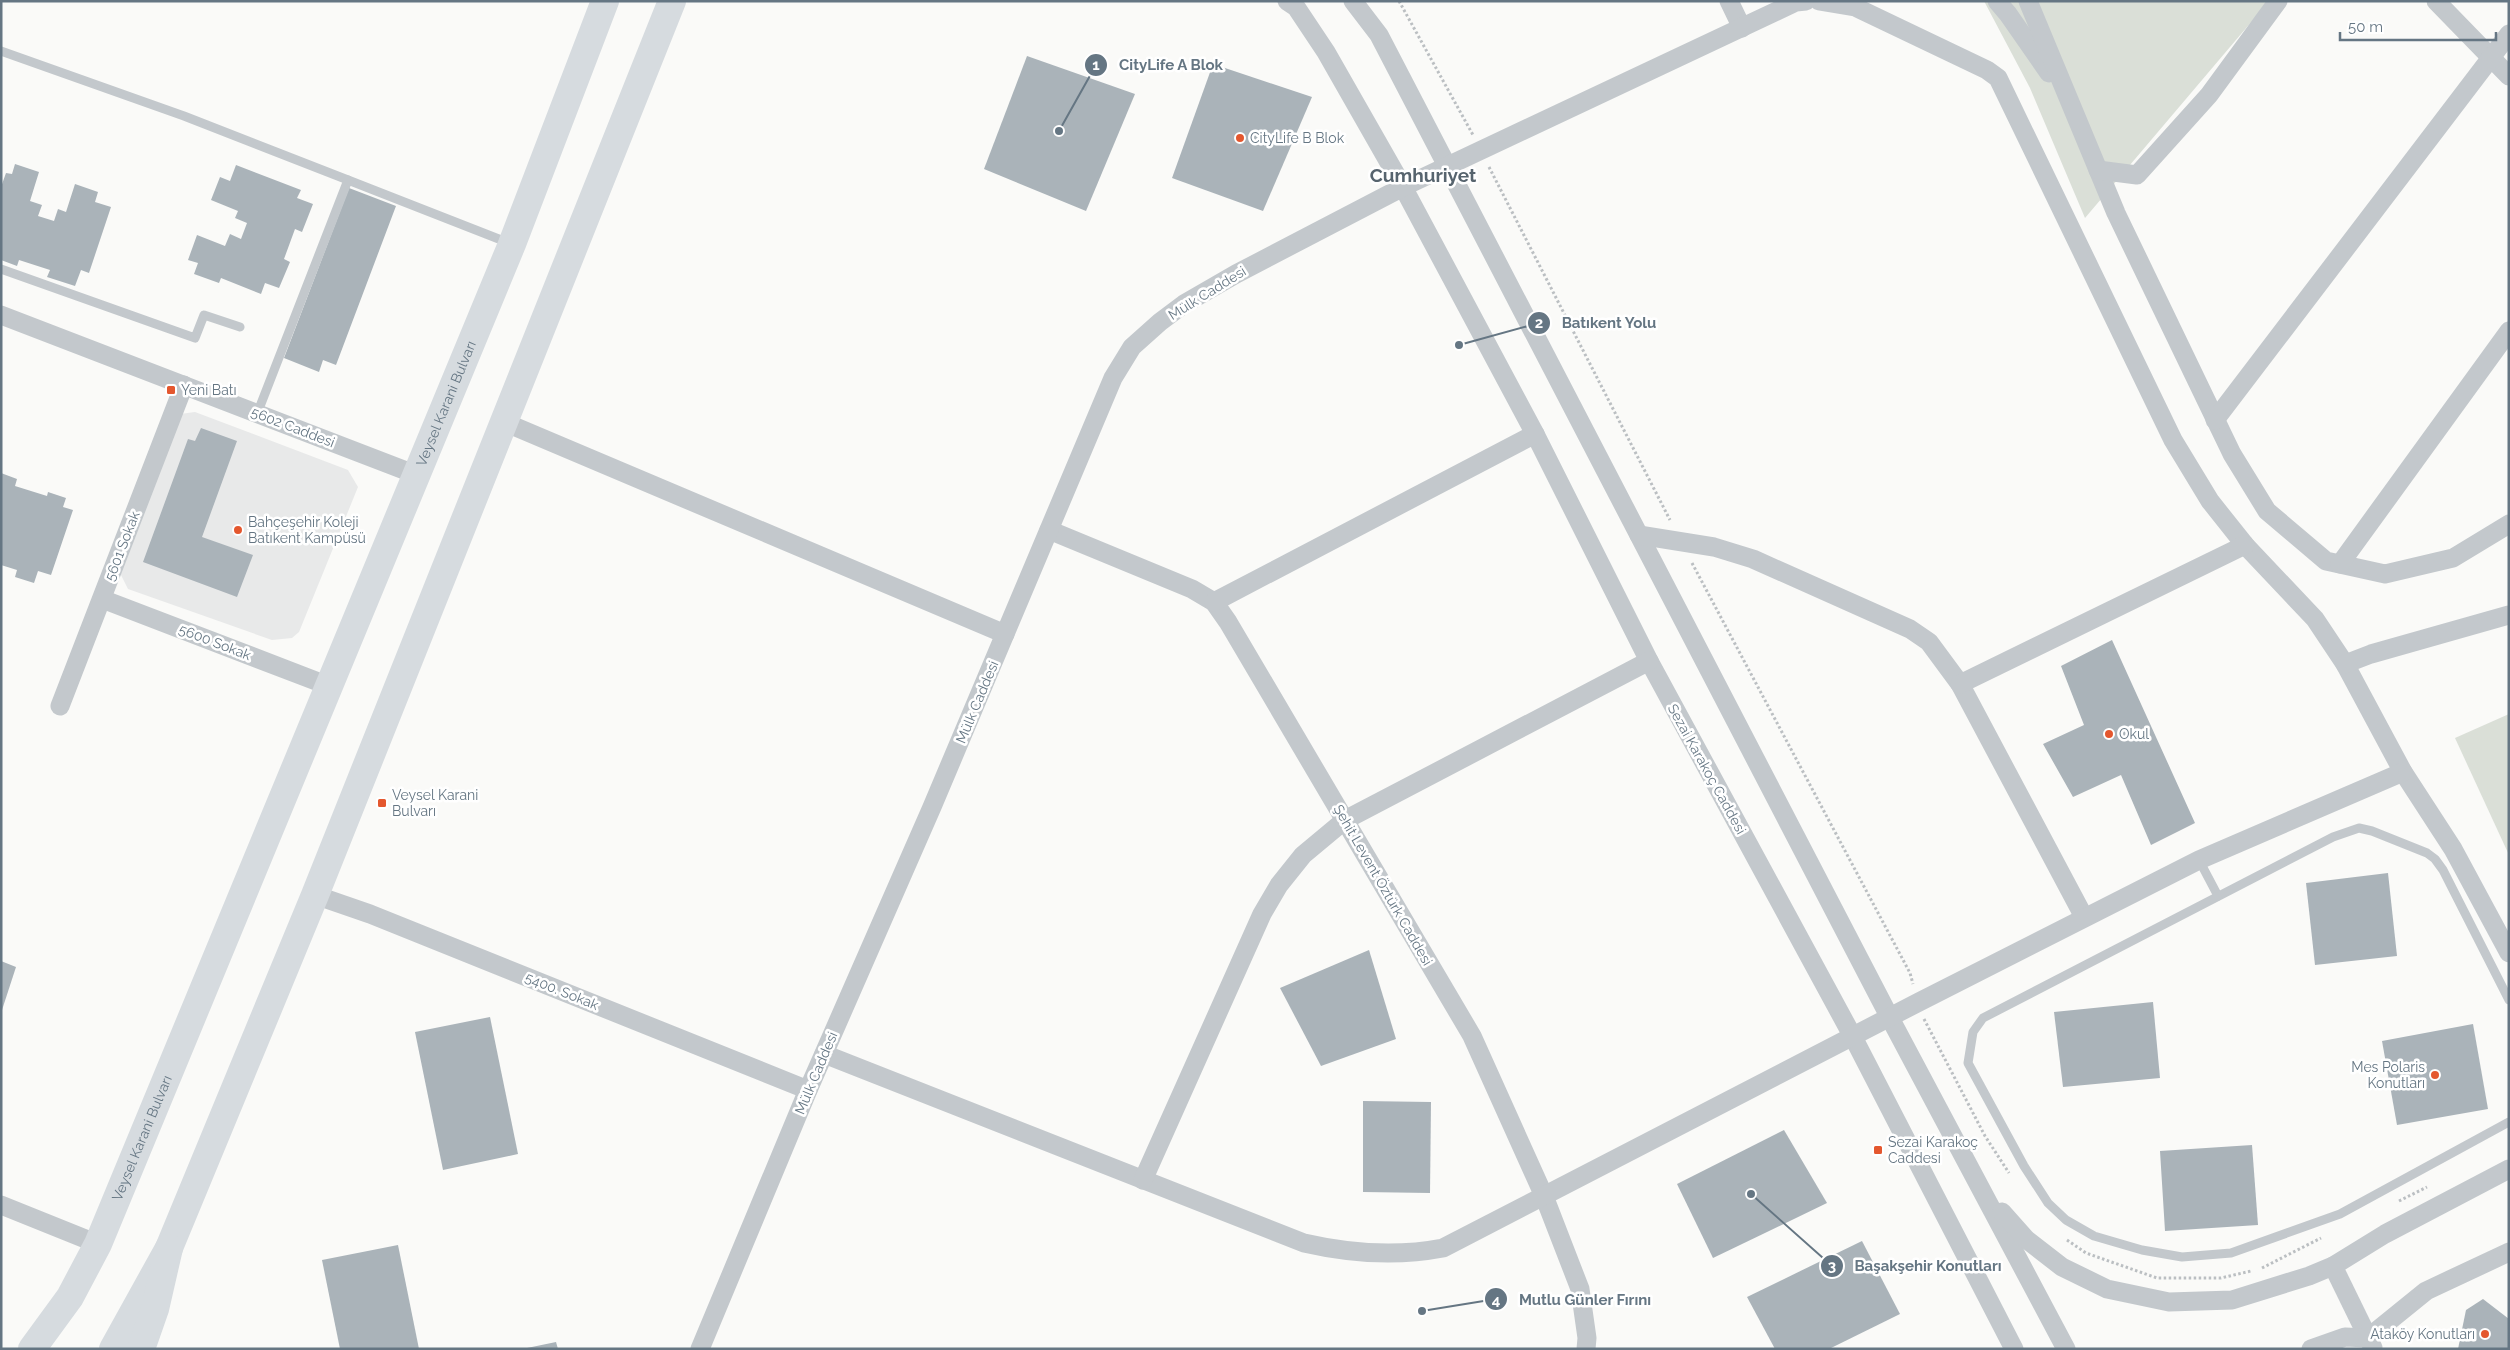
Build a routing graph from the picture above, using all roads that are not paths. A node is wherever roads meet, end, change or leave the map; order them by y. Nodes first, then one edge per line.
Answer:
1 (605, 1) edge
2 (1288, 1) edge
3 (1353, 1) edge
4 (1729, 1) edge
5 (1806, 1) edge
6 (1819, 1) edge
7 (1997, 1) edge
8 (2028, 1) edge
9 (2278, 1) edge
10 (2436, 1) edge
11 (672, 7) edge
12 (1742, 28) junction
13 (2509, 34) edge
14 (1, 51) edge
15 (2490, 58) junction
16 (2509, 76) edge
17 (2070, 104) junction
18 (1448, 166) junction
19 (2098, 170) junction
20 (348, 180) junction
21 (1403, 187) junction
22 (512, 244) junction
23 (1, 269) edge
24 (1, 315) edge
25 (240, 327) dead end
26 (2509, 331) edge
27 (184, 385) junction
28 (257, 414) junction
29 (2215, 420) junction
30 (504, 422) junction
31 (1535, 434) junction
32 (417, 475) junction
33 (2509, 524) edge
34 (1049, 530) junction
35 (1639, 535) junction
36 (2245, 544) junction
37 (2340, 564) junction
38 (102, 599) junction
39 (1214, 602) junction
40 (2509, 615) edge
41 (1005, 634) junction
42 (1649, 661) junction
43 (2345, 664) junction
44 (1960, 684) junction
45 (329, 686) junction
46 (60, 706) dead end
47 (2403, 772) junction
48 (1345, 820) junction
49 (2199, 860) junction
50 (315, 895) junction
51 (2218, 896) junction
52 (2084, 917) junction
53 (2509, 953) edge
54 (2509, 1000) edge
55 (1890, 1018) junction
56 (1853, 1037) junction
57 (824, 1054) junction
58 (808, 1090) junction
59 (2509, 1122) edge
60 (2509, 1169) edge
61 (1143, 1180) junction
62 (1980, 1187) junction
63 (1544, 1196) junction
64 (1, 1205) edge
65 (98, 1244) junction
66 (169, 1248) junction
67 (2509, 1252) edge
68 (2332, 1266) junction
69 (2371, 1343) edge
70 (32, 1349) edge
71 (113, 1349) edge
72 (141, 1349) edge
73 (700, 1349) edge
74 (1586, 1349) edge
75 (2014, 1349) edge
76 (2066, 1349) edge
77 (2311, 1349) edge

1 - 22 main road, Veysel Karani Bulvarı
2 - 21 street, Sezai Karakoç Caddesi
3 - 18 street
4 - 12 street
5 - 12 street, Mülk Caddesi
6 - 36 street
7 - 17 street
8 - 17 street
9 - 19 street
10 - 15 street
11 - 30 main road
12 - 18 street, Mülk Caddesi
13 - 15 street
14 - 20 lane
15 - 16 street
15 - 29 street
17 - 19 street
18 - 21 street, Mülk Caddesi
18 - 35 street
19 - 29 street
20 - 22 lane
20 - 28 lane
21 - 31 street, Sezai Karakoç Caddesi
21 - 34 street, Mülk Caddesi
22 - 32 main road, Veysel Karani Bulvarı
23 - 25 lane
24 - 27 street, 5602 Caddesi
26 - 37 street
27 - 28 street, 5602 Caddesi
27 - 38 street, 5601 Sokak
28 - 32 street, 5602 Caddesi
29 - 37 street
30 - 41 street
30 - 50 main road
31 - 39 street
31 - 42 street, Sezai Karakoç Caddesi
32 - 45 main road, Veysel Karani Bulvarı
33 - 37 street
34 - 39 street, Şehit Levent Öztürk Caddesi
34 - 41 street, Mülk Caddesi
35 - 44 street
35 - 55 street
36 - 43 street
36 - 44 street
38 - 45 street, 5600 Sokak
38 - 46 street, 5601 Sokak
39 - 48 street, Şehit Levent Öztürk Caddesi
40 - 43 street
41 - 57 street, Mülk Caddesi
42 - 48 street
42 - 56 street, Sezai Karakoç Caddesi
43 - 47 street
44 - 52 street
45 - 65 main road, Veysel Karani Bulvarı
47 - 49 street
47 - 53 street
48 - 61 street
48 - 63 street, Şehit Levent Öztürk Caddesi
49 - 51 lane
49 - 52 street
50 - 58 street, 5400. Sokak
50 - 66 main road
51 - 54 lane
51 - 59 lane
52 - 55 street
55 - 56 street
55 - 62 street
56 - 63 street
56 - 75 street, Sezai Karakoç Caddesi
57 - 58 street, Mülk Caddesi
57 - 61 street
58 - 73 street, Mülk Caddesi
60 - 68 street
61 - 63 street
62 - 68 street
62 - 76 street
63 - 74 street, Şehit Levent Öztürk Caddesi
64 - 65 street
65 - 70 main road, Veysel Karani Bulvarı
66 - 71 main road
66 - 72 main road
67 - 69 street
68 - 69 street
69 - 77 street

